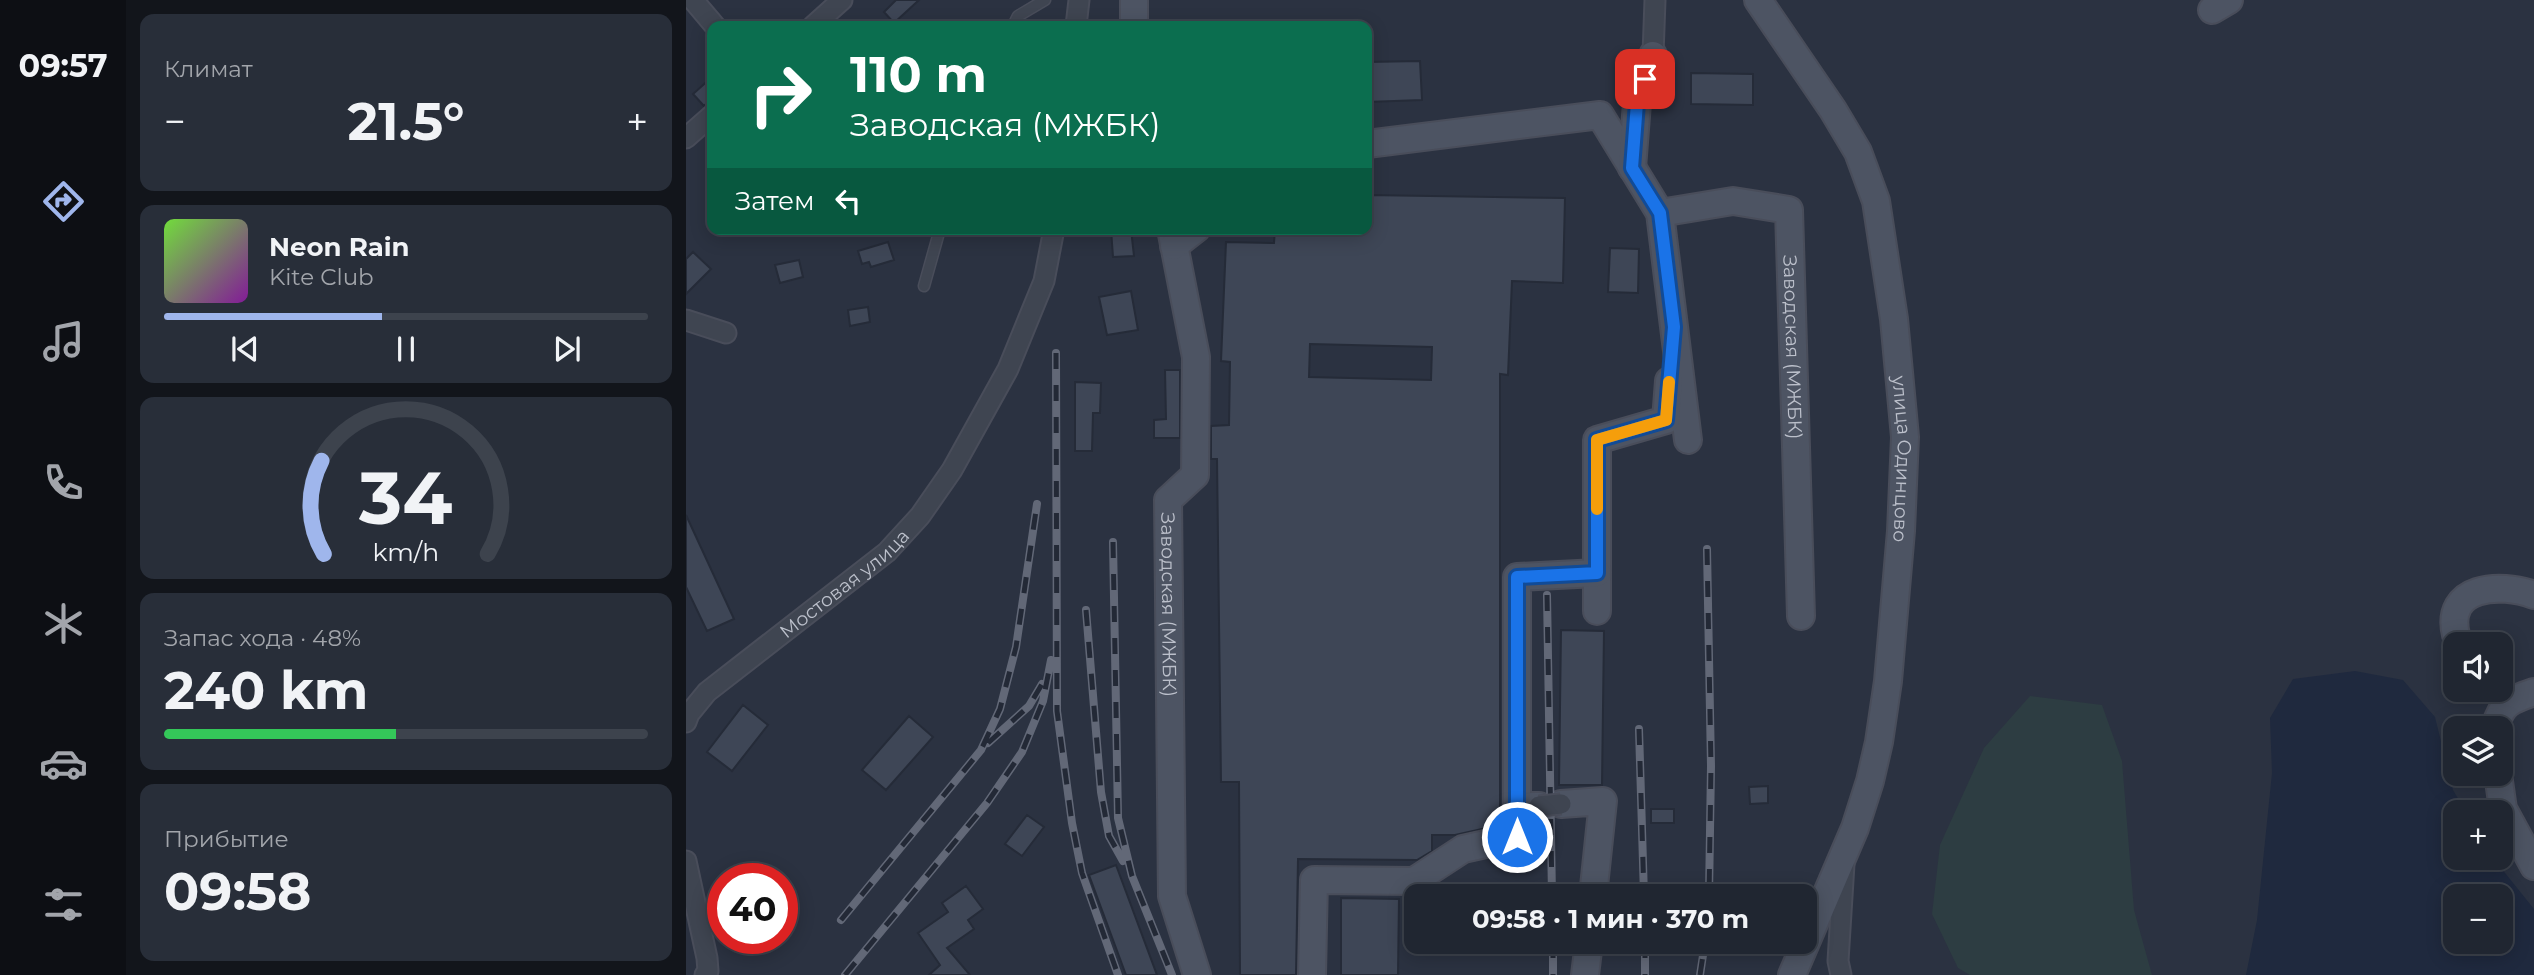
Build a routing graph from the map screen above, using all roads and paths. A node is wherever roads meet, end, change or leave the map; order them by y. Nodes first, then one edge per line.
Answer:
1 (693, 0) edge
2 (842, 0) edge
3 (1045, 0) edge
4 (1079, 0) edge
5 (1134, 0) edge
6 (1655, 0) edge
7 (1758, 0) edge
8 (711, 21) edge
9 (819, 21) edge
10 (1016, 21) edge
11 (1077, 21) edge
12 (1134, 21) edge
13 (1653, 55) joint
14 (707, 120) edge
15 (686, 138) edge
16 (1372, 144) edge
17 (1632, 168) junction
18 (1660, 213) junction
19 (938, 235) edge
20 (1054, 235) edge
21 (1172, 238) edge
22 (924, 286) dead end
23 (686, 320) edge
24 (1674, 327) junction
25 (726, 333) dead end
26 (1688, 440) dead end
27 (1597, 573) junction
28 (2534, 595) edge
29 (1597, 611) dead end
30 (1801, 616) dead end
31 (2456, 632) edge
32 (2534, 692) edge
33 (2498, 716) edge
34 (686, 722) edge
35 (2500, 786) edge
36 (1517, 837) junction
37 (1844, 856) junction
38 (686, 861) edge
39 (2534, 866) edge
40 (1595, 884) edge
41 (1588, 954) edge
42 (710, 973) edge
43 (1197, 975) edge
44 (1312, 975) edge
45 (1585, 975) edge
46 (1792, 975) edge
47 (1841, 975) edge

1 - 8 street
2 - 9 street
3 - 10 lane
4 - 11 street
5 - 12 street
6 - 13 street
7 - 37 street, улица Одинцово
13 - 17 street
14 - 15 street
16 - 17 street
17 - 18 street
18 - 24 street
18 - 30 street, Заводская (МЖБК)
19 - 22 lane
20 - 34 street, Мостовая улица
21 - 43 street, Заводская (МЖБК)
23 - 25 street
24 - 26 street
24 - 27 street
27 - 29 street
27 - 36 street
28 - 31 street
32 - 33 street
35 - 39 street
36 - 40 street
36 - 44 street
37 - 46 street, улица Одинцово
37 - 47 street
38 - 42 street
41 - 45 street

